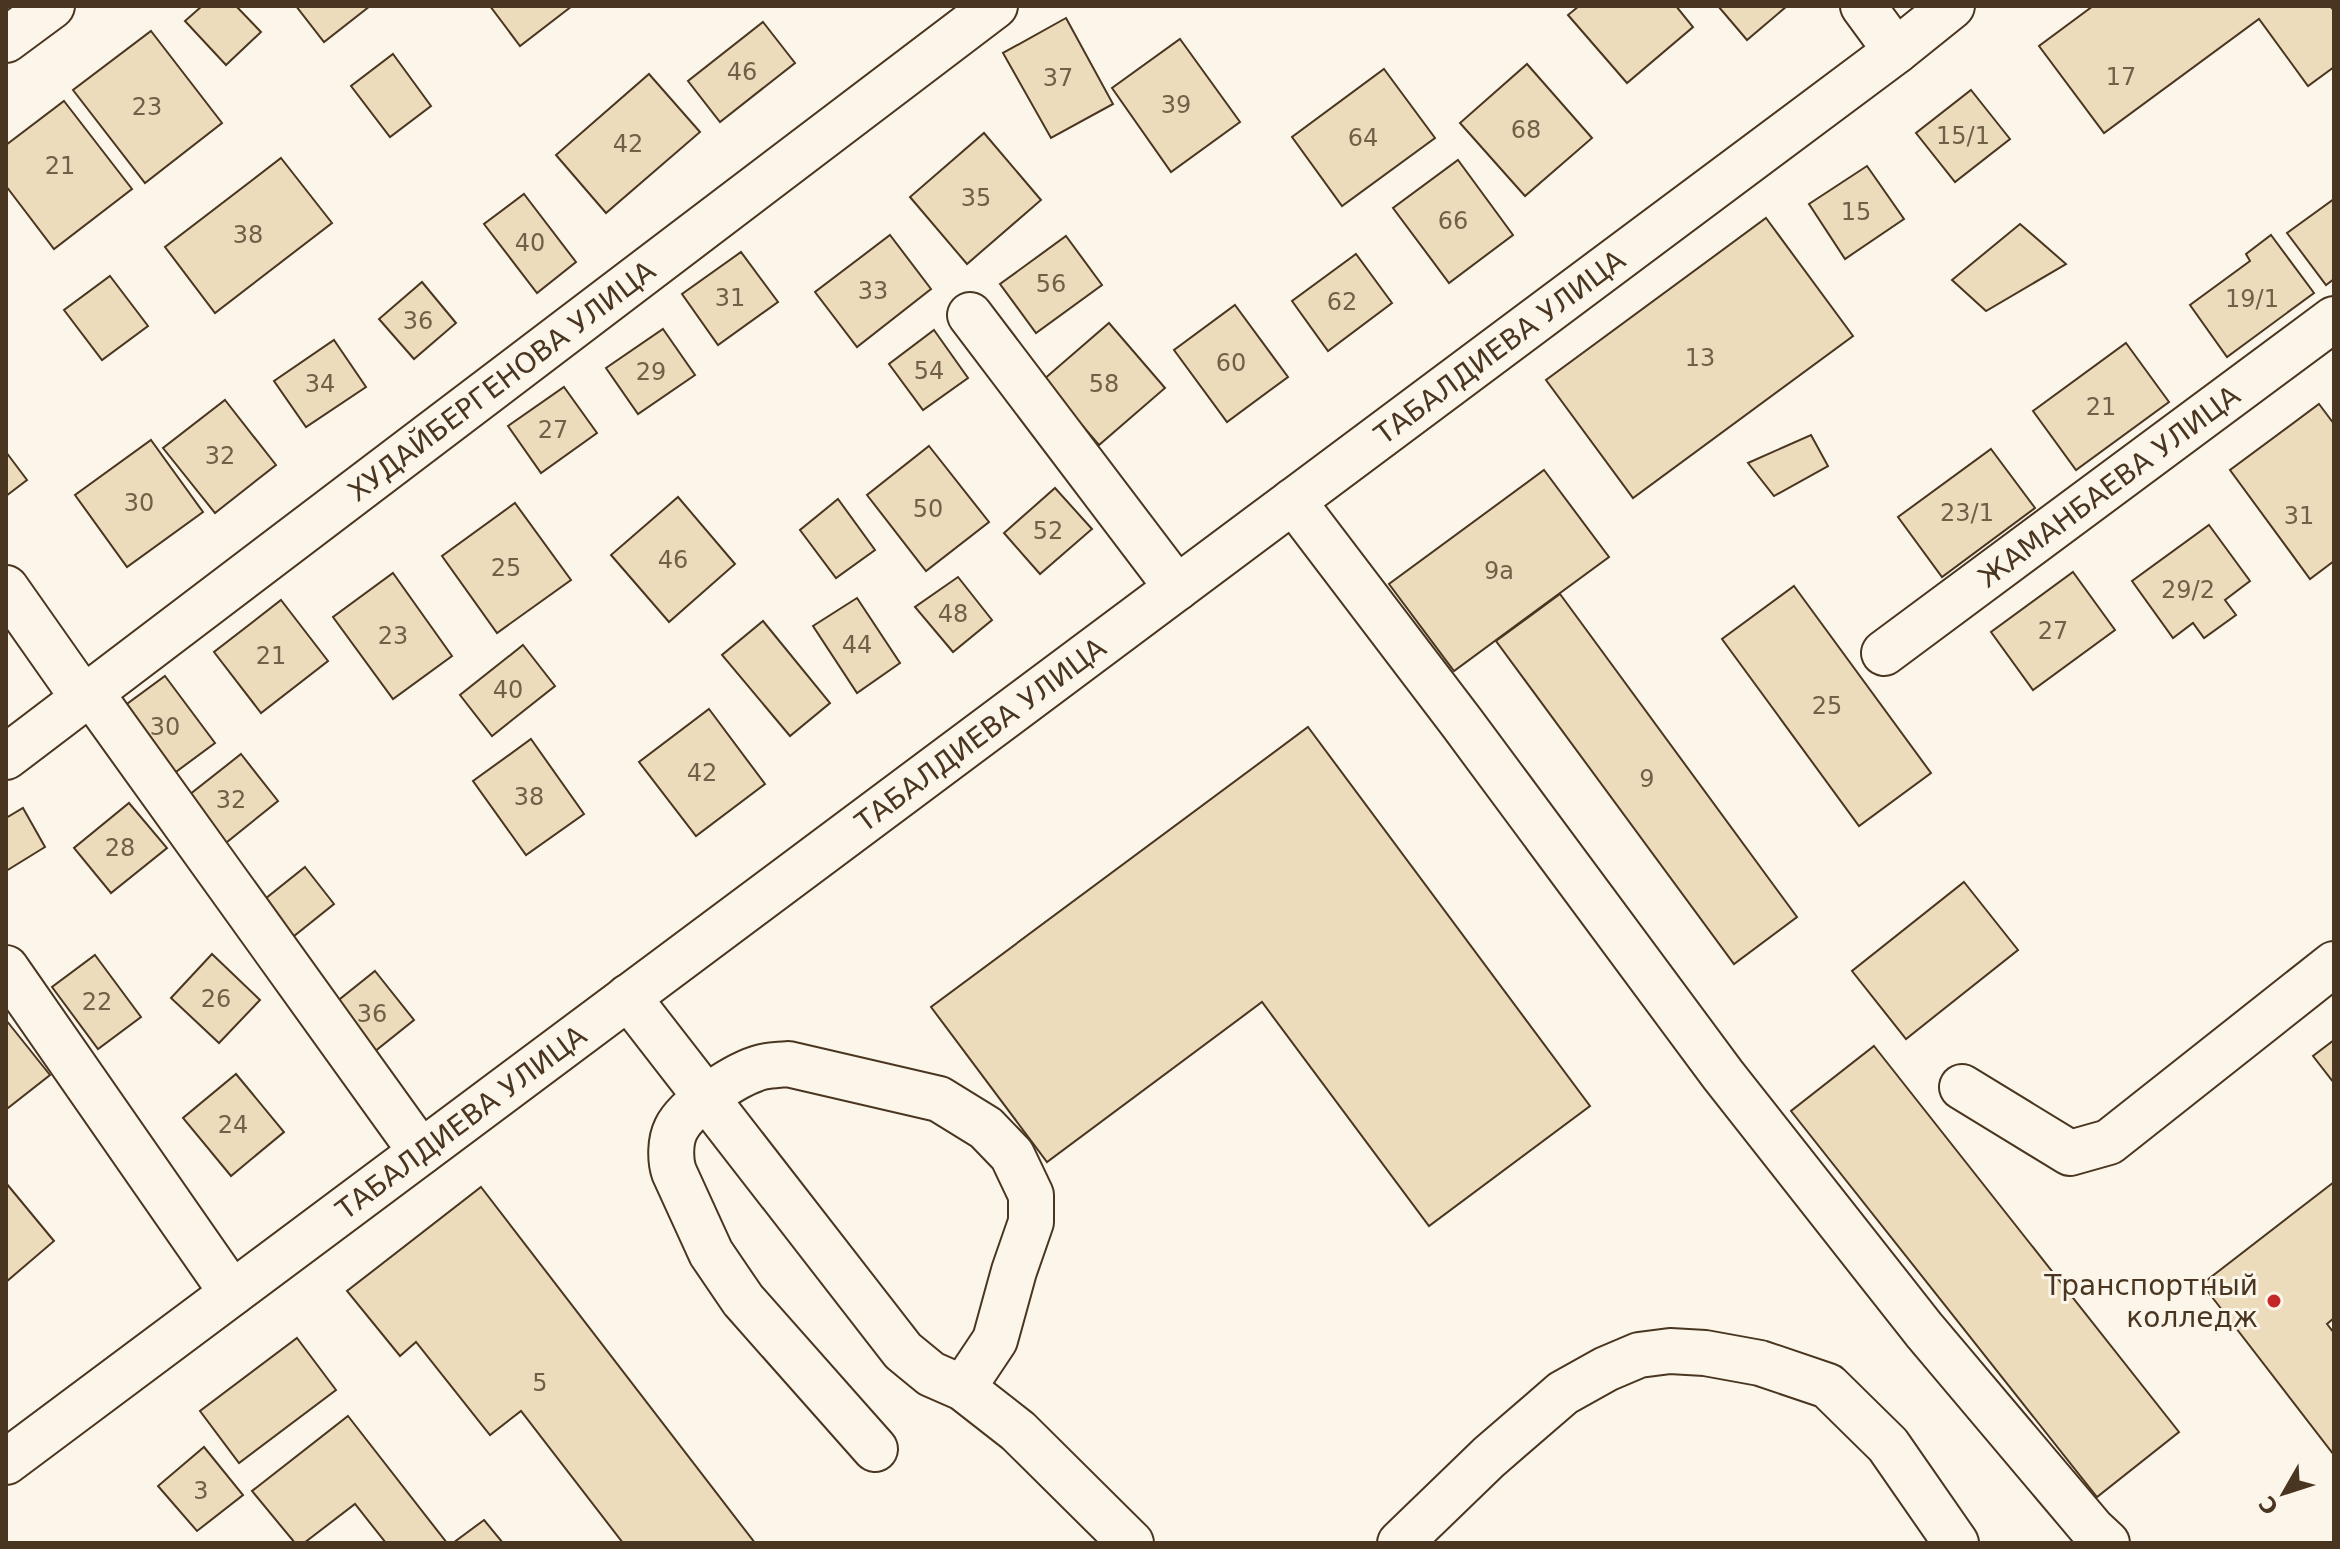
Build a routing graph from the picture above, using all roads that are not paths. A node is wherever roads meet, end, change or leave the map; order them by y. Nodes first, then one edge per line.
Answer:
1 (52, 6) edge
2 (995, 6) edge
3 (1863, 6) edge
4 (1952, 6) edge
5 (6, 40) edge
6 (1896, 51) junction
7 (970, 315) dead end
8 (2334, 319) edge
9 (1293, 501) junction
10 (6, 588) edge
11 (1177, 588) junction
12 (1884, 653) dead end
13 (87, 696) junction
14 (6, 757) edge
15 (2334, 964) edge
16 (6, 968) edge
17 (628, 997) junction
18 (1962, 1087) dead end
19 (706, 1099) junction
20 (421, 1152) junction
21 (232, 1293) junction
22 (963, 1388) junction
23 (875, 1449) dead end
24 (6, 1462) edge
25 (1131, 1543) edge
26 (1400, 1543) edge
27 (1956, 1543) edge
28 (2107, 1543) edge

1 - 5 street
2 - 13 street, ХУДАЙБЕРГЕНОВА УЛИЦА
3 - 6 street
4 - 6 street, ТАБАЛДИЕВА УЛИЦА
6 - 9 street, ТАБАЛДИЕВА УЛИЦА
7 - 11 street
8 - 12 street, ЖАМАНБАЕВА УЛИЦА
9 - 11 street, ТАБАЛДИЕВА УЛИЦА
9 - 28 street
10 - 13 street
11 - 17 street, ТАБАЛДИЕВА УЛИЦА
13 - 14 street, ХУДАЙБЕРГЕНОВА УЛИЦА
13 - 20 street
15 - 18 street
16 - 21 street
17 - 19 street
17 - 20 street, ТАБАЛДИЕВА УЛИЦА
19 - 22 street
19 - 22 street
19 - 23 street
20 - 21 street, ТАБАЛДИЕВА УЛИЦА
21 - 24 street, ТАБАЛДИЕВА УЛИЦА
22 - 25 street
26 - 27 street

